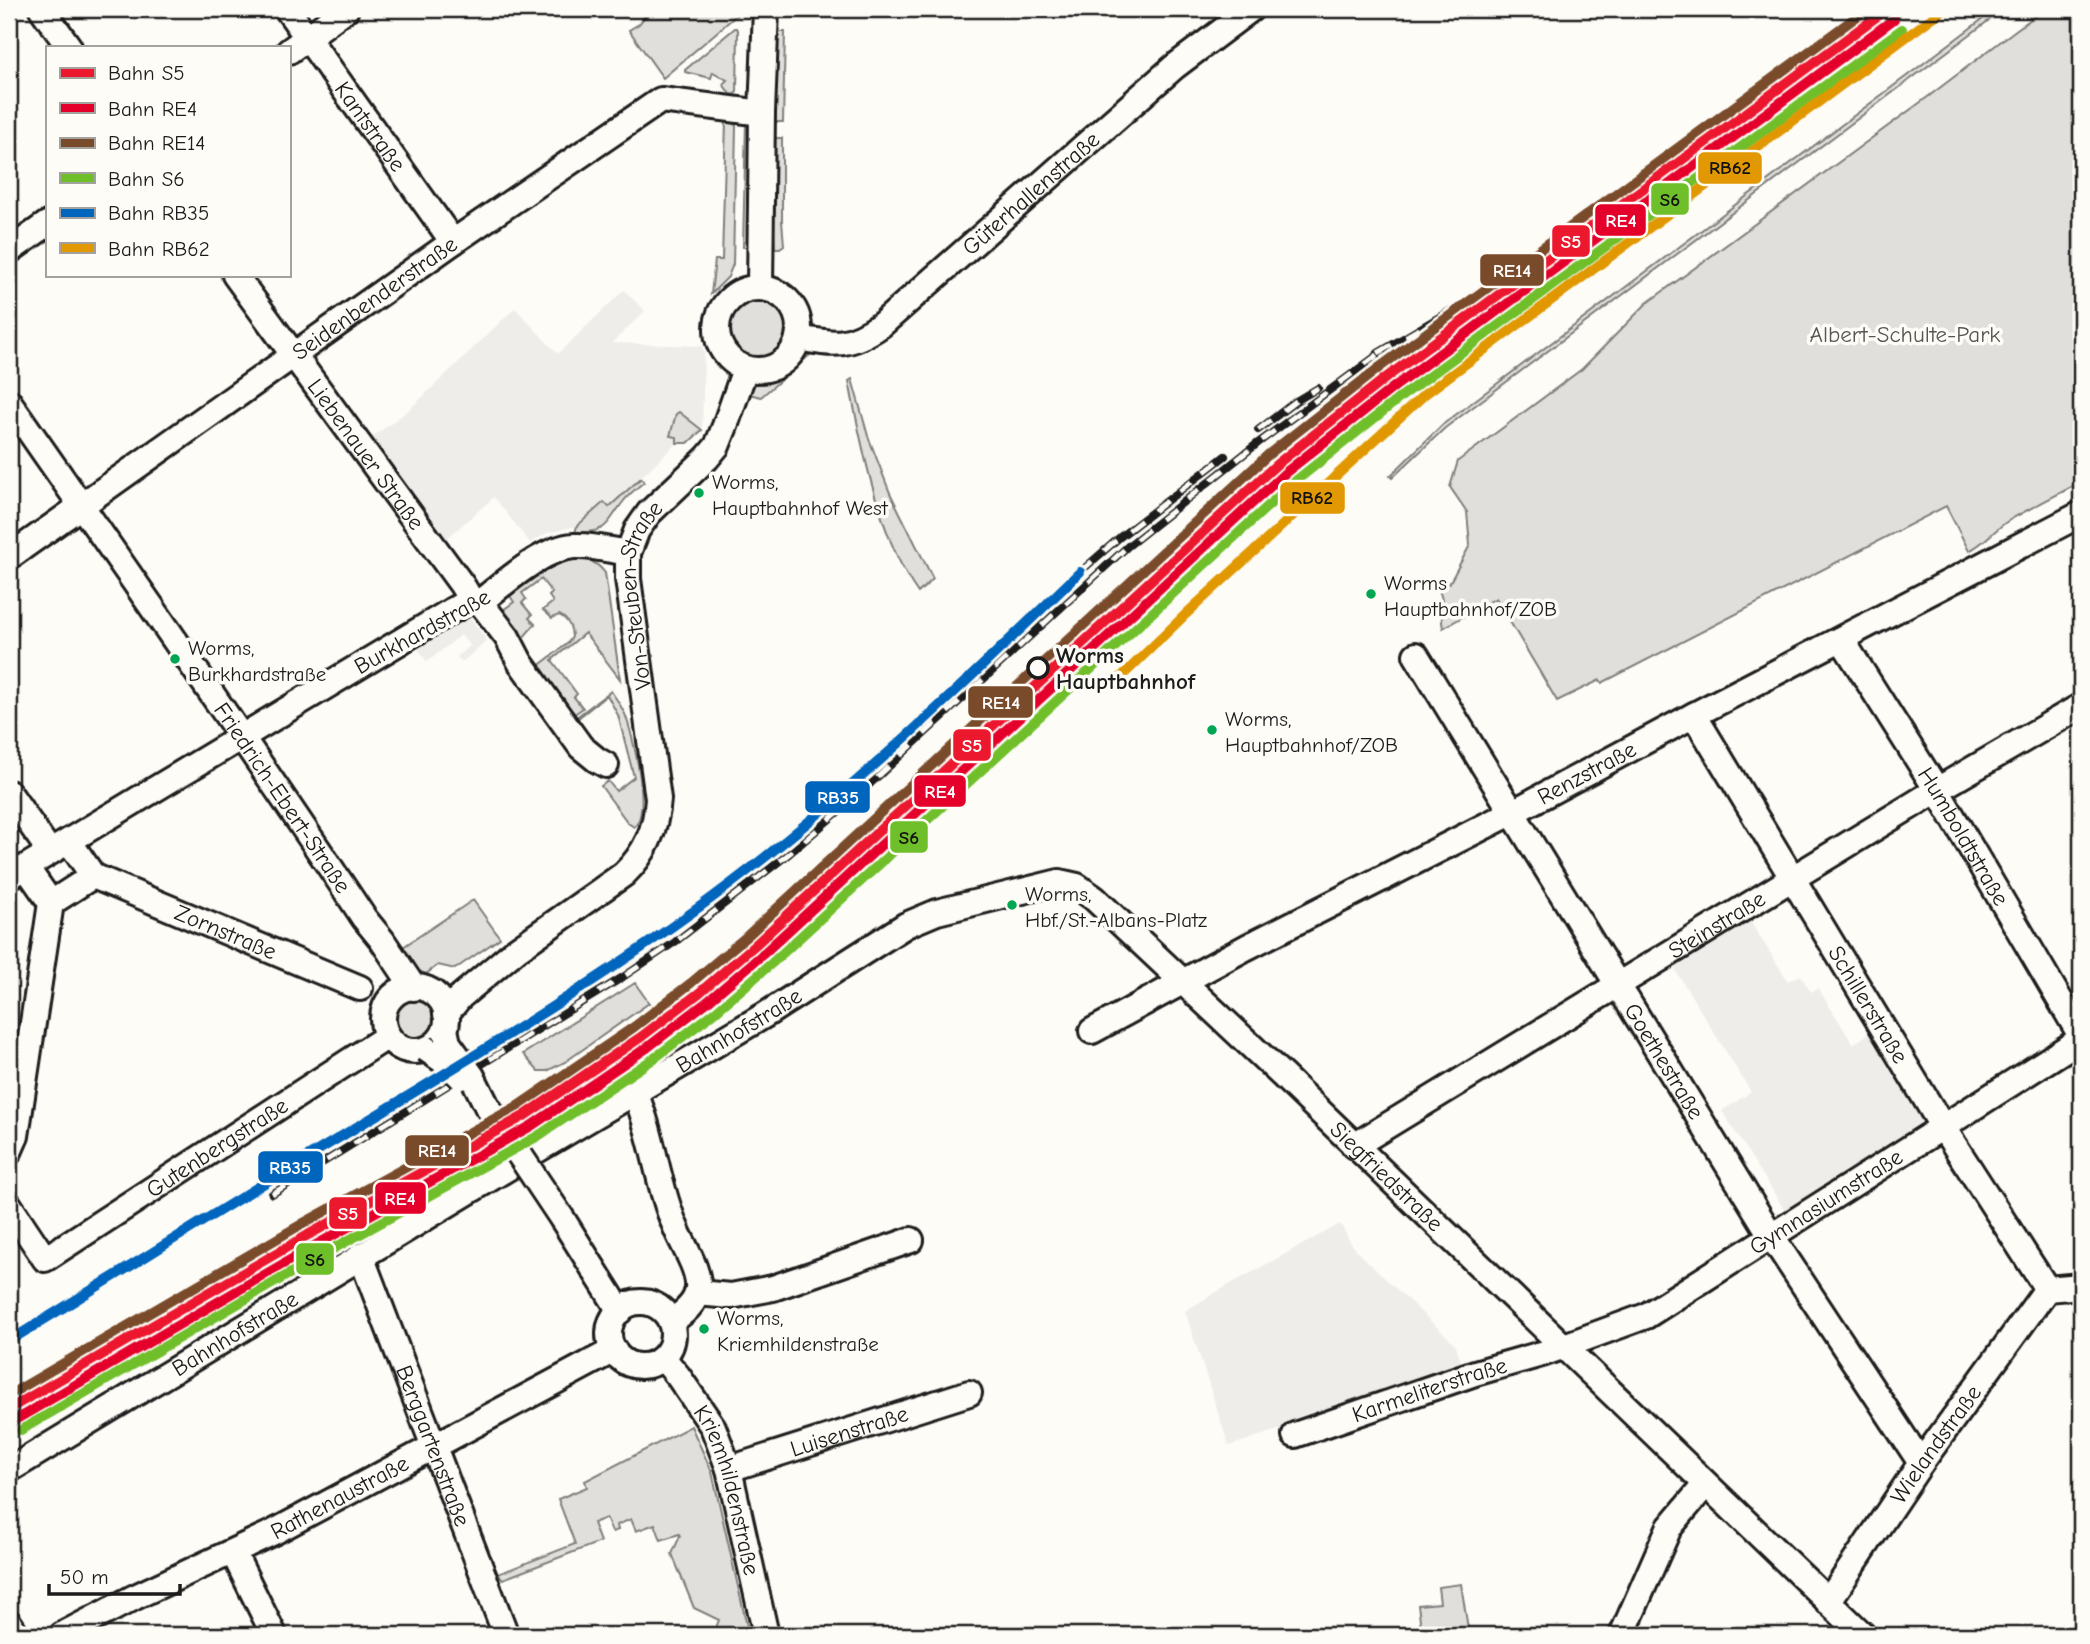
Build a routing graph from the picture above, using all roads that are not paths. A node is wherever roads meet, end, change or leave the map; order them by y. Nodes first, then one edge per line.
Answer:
1 (41, 9) edge
2 (287, 9) edge
3 (346, 9) edge
4 (766, 9) edge
5 (1251, 9) edge
6 (298, 44) edge
7 (68, 46) edge
8 (762, 113) junction
9 (46, 224) edge
10 (453, 242) junction
11 (9, 251) edge
12 (236, 276) edge
13 (760, 288) junction
14 (798, 338) junction
15 (294, 355) junction
16 (744, 369) junction
17 (9, 402) edge
18 (82, 507) junction
19 (2081, 514) edge
20 (628, 553) junction
21 (9, 557) edge
22 (476, 601) junction
23 (1842, 640) junction
24 (1416, 655) dead end
25 (2081, 706) edge
26 (1694, 715) junction
27 (242, 735) junction
28 (606, 765) dead end
29 (1937, 790) junction
30 (9, 793) edge
31 (1513, 812) junction
32 (60, 846) junction
33 (18, 872) edge
34 (93, 876) junction
35 (1792, 878) junction
36 (51, 903) junction
37 (516, 950) junction
38 (857, 958) joint
39 (1183, 983) junction
40 (1618, 984) junction
41 (360, 988) dead end
42 (414, 991) junction
43 (446, 1025) junction
44 (1092, 1031) dead end
45 (388, 1036) junction
46 (2081, 1037) edge
47 (426, 1049) junction
48 (635, 1093) junction
49 (487, 1106) junction
50 (1942, 1126) junction
51 (1354, 1146) junction
52 (9, 1153) edge
53 (9, 1205) edge
54 (1772, 1237) junction
55 (912, 1240) dead end
56 (361, 1256) junction
57 (2081, 1286) edge
58 (2047, 1289) junction
59 (697, 1293) junction
60 (620, 1311) junction
61 (671, 1322) junction
62 (1563, 1346) junction
63 (614, 1350) junction
64 (663, 1358) junction
65 (969, 1393) dead end
66 (1295, 1435) dead end
67 (434, 1448) junction
68 (1921, 1463) junction
69 (729, 1469) junction
70 (9, 1471) edge
71 (1705, 1485) junction
72 (233, 1552) junction
73 (1828, 1602) junction
74 (9, 1623) edge
75 (17, 1635) edge
76 (62, 1635) edge
77 (274, 1635) edge
78 (506, 1635) edge
79 (766, 1635) edge
80 (1622, 1635) edge
81 (1863, 1635) edge

1 - 7 street
2 - 6 street, Kantstraße
3 - 6 street
4 - 8 street
5 - 14 street, Güterhallenstraße
6 - 10 street, Kantstraße
8 - 10 street, Seidenbenderstraße
8 - 13 street
9 - 11 street
10 - 15 street, Seidenbenderstraße
12 - 15 street, Liebenauer Straße
13 - 14 street
13 - 16 street
14 - 16 street
15 - 18 street, Seidenbenderstraße
15 - 22 street, Liebenauer Straße
16 - 20 street, Von-Steuben-Straße
17 - 18 street, Friedrich-Ebert-Straße
18 - 21 street, Seidenbenderstraße
18 - 27 street, Friedrich-Ebert-Straße
19 - 23 street, Renzstraße
20 - 22 street, Burkhardstraße
20 - 37 street, Von-Steuben-Straße
22 - 27 street, Burkhardstraße
22 - 28 street, Liebenauer Straße
23 - 26 street, Renzstraße
23 - 29 street, Humboldtstraße
24 - 31 street, Goethestraße
25 - 29 street, Steinstraße
26 - 31 street, Renzstraße
26 - 35 street, Schillerstraße
27 - 32 street, Burkhardstraße
27 - 42 street, Friedrich-Ebert-Straße
29 - 35 street, Steinstraße
29 - 46 street, Humboldtstraße
30 - 32 street
31 - 39 street, Renzstraße
31 - 40 street, Goethestraße
32 - 33 street, Burkhardstraße
32 - 34 street
33 - 36 street
34 - 36 street
34 - 41 street, Zornstraße
35 - 40 street, Steinstraße
35 - 50 street, Schillerstraße
36 - 52 street
37 - 42 street
37 - 43 street
38 - 39 street, Siegfriedstraße
38 - 48 street, Bahnhofstraße
39 - 44 street, Renzstraße
39 - 51 street, Siegfriedstraße
40 - 51 street, Steinstraße
40 - 54 street, Goethestraße
42 - 43 street
42 - 45 street
43 - 47 street
43 - 49 street, bridge
45 - 47 street
45 - 53 street, Gutenbergstraße
46 - 50 street, Gymnasiumstraße
47 - 49 street, bridge
48 - 56 street, Bahnhofstraße
48 - 59 street
49 - 60 street, bridge
50 - 54 street, Gymnasiumstraße
50 - 58 street, Schillerstraße
51 - 62 street, Siegfriedstraße
54 - 62 street, Gymnasiumstraße
54 - 68 street, Goethestraße
55 - 59 street
56 - 67 street, Berggartenstraße
56 - 70 street, Bahnhofstraße
57 - 58 street
58 - 68 street, Wielandstraße
59 - 61 street
60 - 61 street
60 - 63 street
61 - 64 street
62 - 66 street, Karmeliterstraße
62 - 71 street, Siegfriedstraße
63 - 64 street
63 - 67 street, Rathenaustraße
64 - 69 street, Kriemhildenstraße
65 - 69 street, Luisenstraße
67 - 72 street, Rathenaustraße
67 - 78 street, Berggartenstraße
68 - 73 street, Wielandstraße
69 - 79 street, Kriemhildenstraße
71 - 73 street, Siegfriedstraße
71 - 80 street
72 - 76 street, Rathenaustraße
72 - 77 street
73 - 81 street, Siegfriedstraße
74 - 75 street

